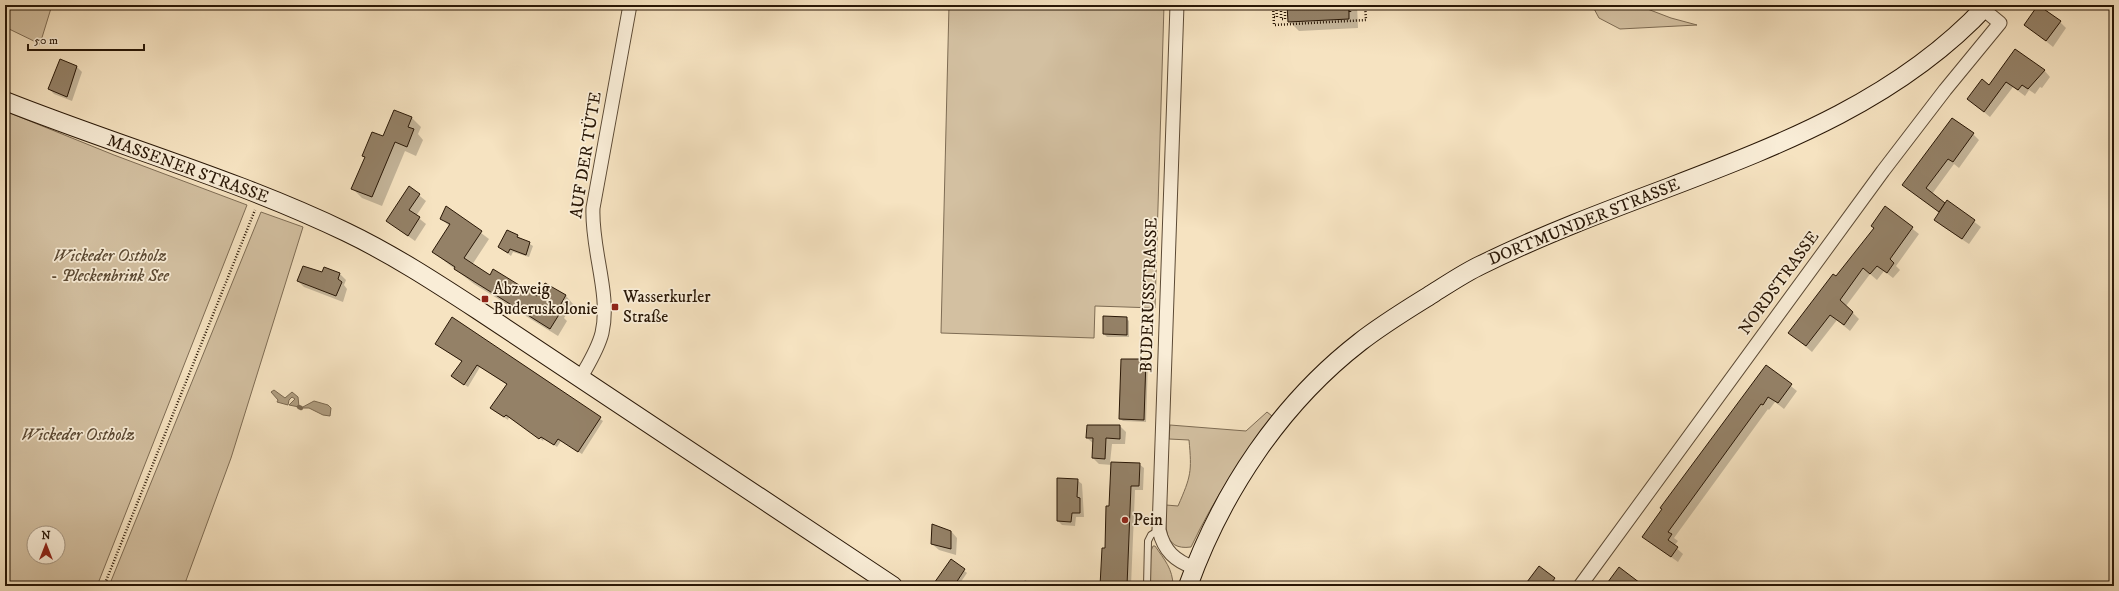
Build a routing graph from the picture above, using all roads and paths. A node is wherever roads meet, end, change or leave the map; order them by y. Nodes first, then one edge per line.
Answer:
1 (630, 5) edge
2 (1177, 5) edge
3 (1273, 5) edge
4 (1276, 5) edge
5 (1280, 5) edge
6 (1285, 5) edge
7 (1350, 5) edge
8 (1365, 5) edge
9 (1985, 7) edge
10 (1350, 14) dead end
11 (1274, 17) junction
12 (5, 101) edge
13 (261, 194) junction
14 (581, 377) junction
15 (1159, 530) junction
16 (1195, 568) junction
17 (104, 586) edge
18 (893, 586) edge
19 (1147, 586) edge
20 (1188, 586) edge
21 (1580, 586) edge

1 - 14 street, AUF DER TÜTE
2 - 15 street, BUDERUSSTRASSE
3 - 11 path
4 - 11 path
5 - 6 path
7 - 10 path
8 - 11 path
9 - 16 main road, DORTMUNDER STRASSE
9 - 21 street, NORDSTRASSE
12 - 13 main road, MASSENER STRASSE
13 - 14 main road, MASSENER STRASSE
13 - 17 path
14 - 18 main road
15 - 16 street, BUDERUSSTRASSE
15 - 19 lane
16 - 20 main road, DORTMUNDER STRASSE

